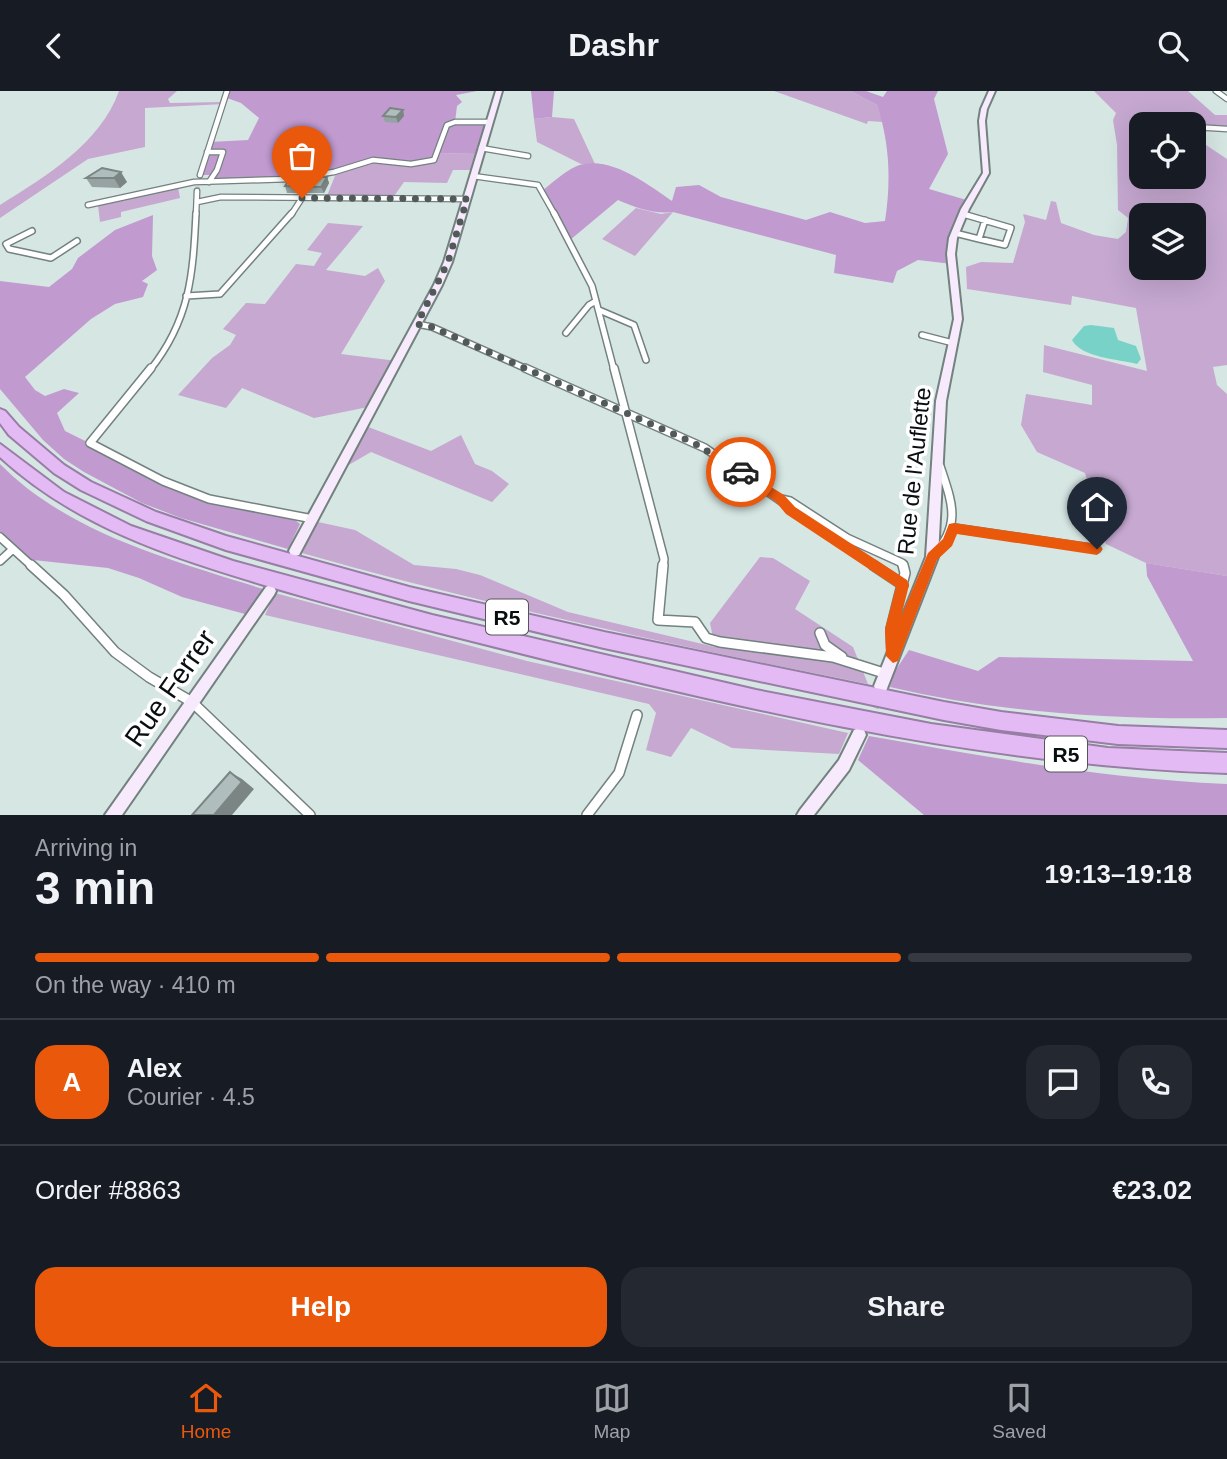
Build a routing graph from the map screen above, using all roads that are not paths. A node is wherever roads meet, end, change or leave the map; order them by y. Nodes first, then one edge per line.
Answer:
1 (227, 91) edge
2 (499, 91) edge
3 (992, 91) edge
4 (1216, 91) edge
5 (1227, 99) edge
6 (489, 122) junction
7 (1206, 128) edge
8 (1227, 129) edge
9 (481, 148) junction
10 (207, 152) junction
11 (528, 156) dead end
12 (200, 175) tunnel mouth
13 (473, 176) junction
14 (491, 178) junction
15 (522, 179) dead end
16 (209, 182) junction
17 (197, 191) tunnel mouth
18 (302, 198) junction
19 (467, 199) junction
20 (197, 202) junction
21 (88, 205) dead end
22 (963, 214) junction
23 (985, 220) junction
24 (32, 230) dead end
25 (956, 233) junction
26 (979, 239) junction
27 (77, 241) dead end
28 (186, 296) junction
29 (596, 301) junction
30 (599, 310) junction
31 (417, 324) junction
32 (566, 333) dead end
33 (922, 335) dead end
34 (953, 343) junction
35 (646, 360) dead end
36 (0, 414) edge
37 (627, 414) junction
38 (0, 449) edge
39 (939, 462) junction
40 (780, 499) junction
41 (313, 519) junction
42 (954, 528) junction
43 (0, 537) edge
44 (13, 549) junction
45 (1097, 549) dead end
46 (295, 551) dead end
47 (932, 557) junction
48 (0, 561) edge
49 (903, 585) junction
50 (270, 591) dead end
51 (820, 633) dead end
52 (893, 656) junction
53 (852, 662) junction
54 (887, 674) junction
55 (881, 686) tunnel mouth
56 (192, 702) junction
57 (637, 715) dead end
58 (859, 735) tunnel mouth
59 (1227, 739) edge
60 (1227, 765) edge
61 (113, 815) edge
62 (310, 815) edge
63 (587, 815) edge
64 (805, 815) edge

1 - 10 street
2 - 6 street
3 - 22 street, Rue de l'Auflette
4 - 5 street
6 - 9 street
6 - 16 street
7 - 8 street
9 - 11 street
9 - 13 street
10 - 12 street
10 - 16 street
13 - 14 street
13 - 19 street
14 - 15 street
14 - 29 street
16 - 21 street
17 - 20 street
18 - 19 street
18 - 20 street
18 - 28 street
19 - 31 street
20 - 28 street
22 - 23 street
22 - 25 street, Rue de l'Auflette
23 - 26 street
23 - 26 street
24 - 27 street
25 - 26 street
25 - 34 street, Rue de l'Auflette
28 - 41 street
29 - 30 street
29 - 32 street
30 - 35 street
30 - 37 street
31 - 37 street
31 - 41 street
33 - 34 street
34 - 39 street, Rue de l'Auflette
36 - 59 highway, R5
37 - 40 street
37 - 53 street
38 - 60 highway, R5
39 - 42 street
39 - 47 street, Rue de l'Auflette
40 - 49 street
40 - 49 street
41 - 46 street
42 - 45 street
42 - 47 street
43 - 44 street
44 - 48 street
44 - 56 street
47 - 52 street, Rue de l'Auflette
49 - 52 street
50 - 56 street, Rue Ferrer
51 - 53 street
52 - 54 street, Rue de l'Auflette
53 - 54 street
54 - 55 street, Rue de l'Auflette
56 - 61 street, Rue Ferrer
56 - 62 street
57 - 63 street
58 - 64 street

